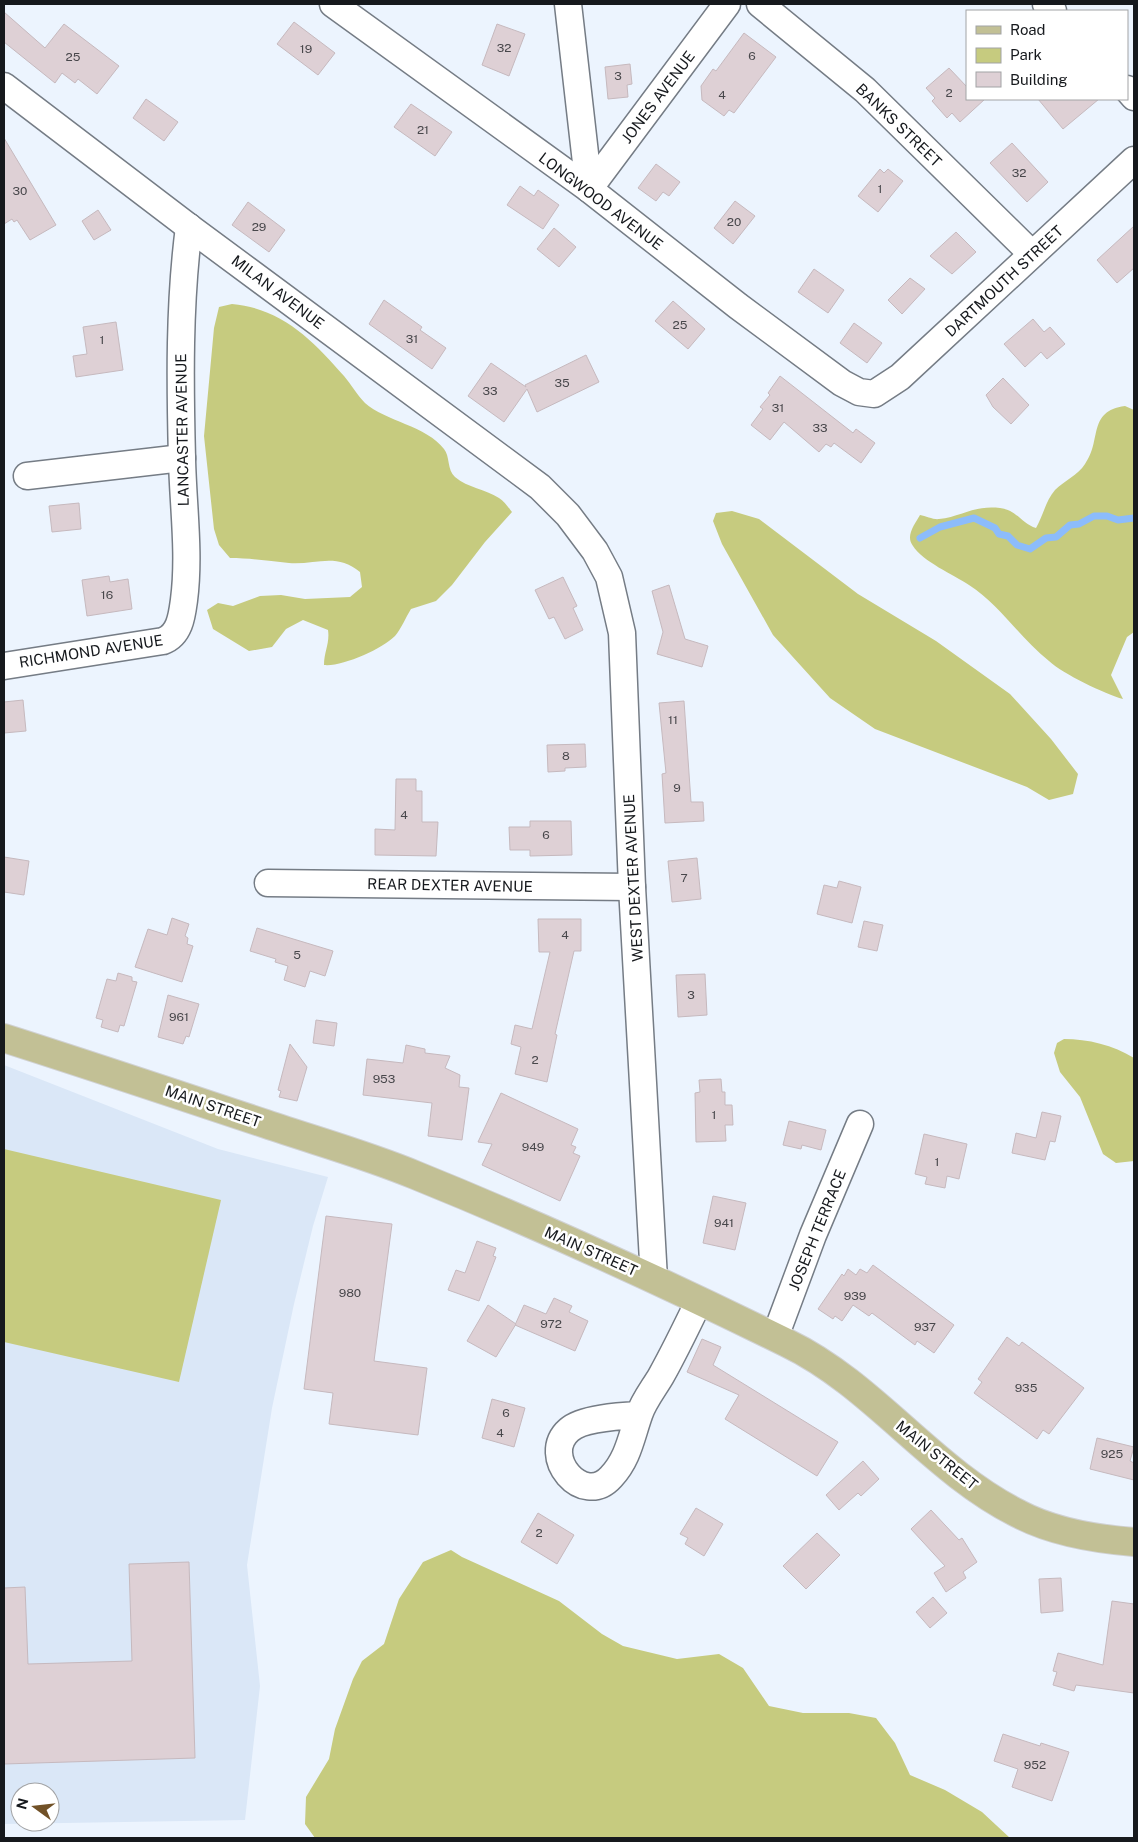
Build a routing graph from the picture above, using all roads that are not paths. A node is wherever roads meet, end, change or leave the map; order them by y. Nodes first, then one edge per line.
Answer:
1 (333, 4) edge
2 (568, 4) edge
3 (727, 4) edge
4 (760, 4) edge
5 (7, 92) edge
6 (1134, 160) edge
7 (589, 189) junction
8 (189, 227) junction
9 (1032, 254) junction
10 (870, 395) joint
11 (182, 458) junction
12 (27, 476) dead end
13 (551, 498) joint
14 (175, 632) joint
15 (4, 666) edge
16 (268, 884) dead end
17 (632, 887) junction
18 (4, 1038) edge
19 (860, 1124) dead end
20 (654, 1279) junction
21 (699, 1301) junction
22 (775, 1337) junction
23 (639, 1415) dead end
24 (1134, 1542) edge

1 - 7 street, LONGWOOD AVENUE
2 - 7 street
3 - 7 street, JONES AVENUE
4 - 9 street, BANKS STREET
5 - 8 street, MILAN AVENUE
6 - 9 street, DARTMOUTH STREET
7 - 10 street, LONGWOOD AVENUE
8 - 11 street, LANCASTER AVENUE
8 - 13 street, MILAN AVENUE
9 - 10 street, DARTMOUTH STREET
11 - 12 street
11 - 14 street, LANCASTER AVENUE
13 - 17 street, WEST DEXTER AVENUE
14 - 15 street, RICHMOND AVENUE
16 - 17 street, REAR DEXTER AVENUE
17 - 20 street, WEST DEXTER AVENUE
18 - 20 main road, MAIN STREET
19 - 22 street, JOSEPH TERRACE
20 - 21 main road, MAIN STREET
21 - 22 main road, MAIN STREET
21 - 23 street
22 - 24 main road, MAIN STREET

